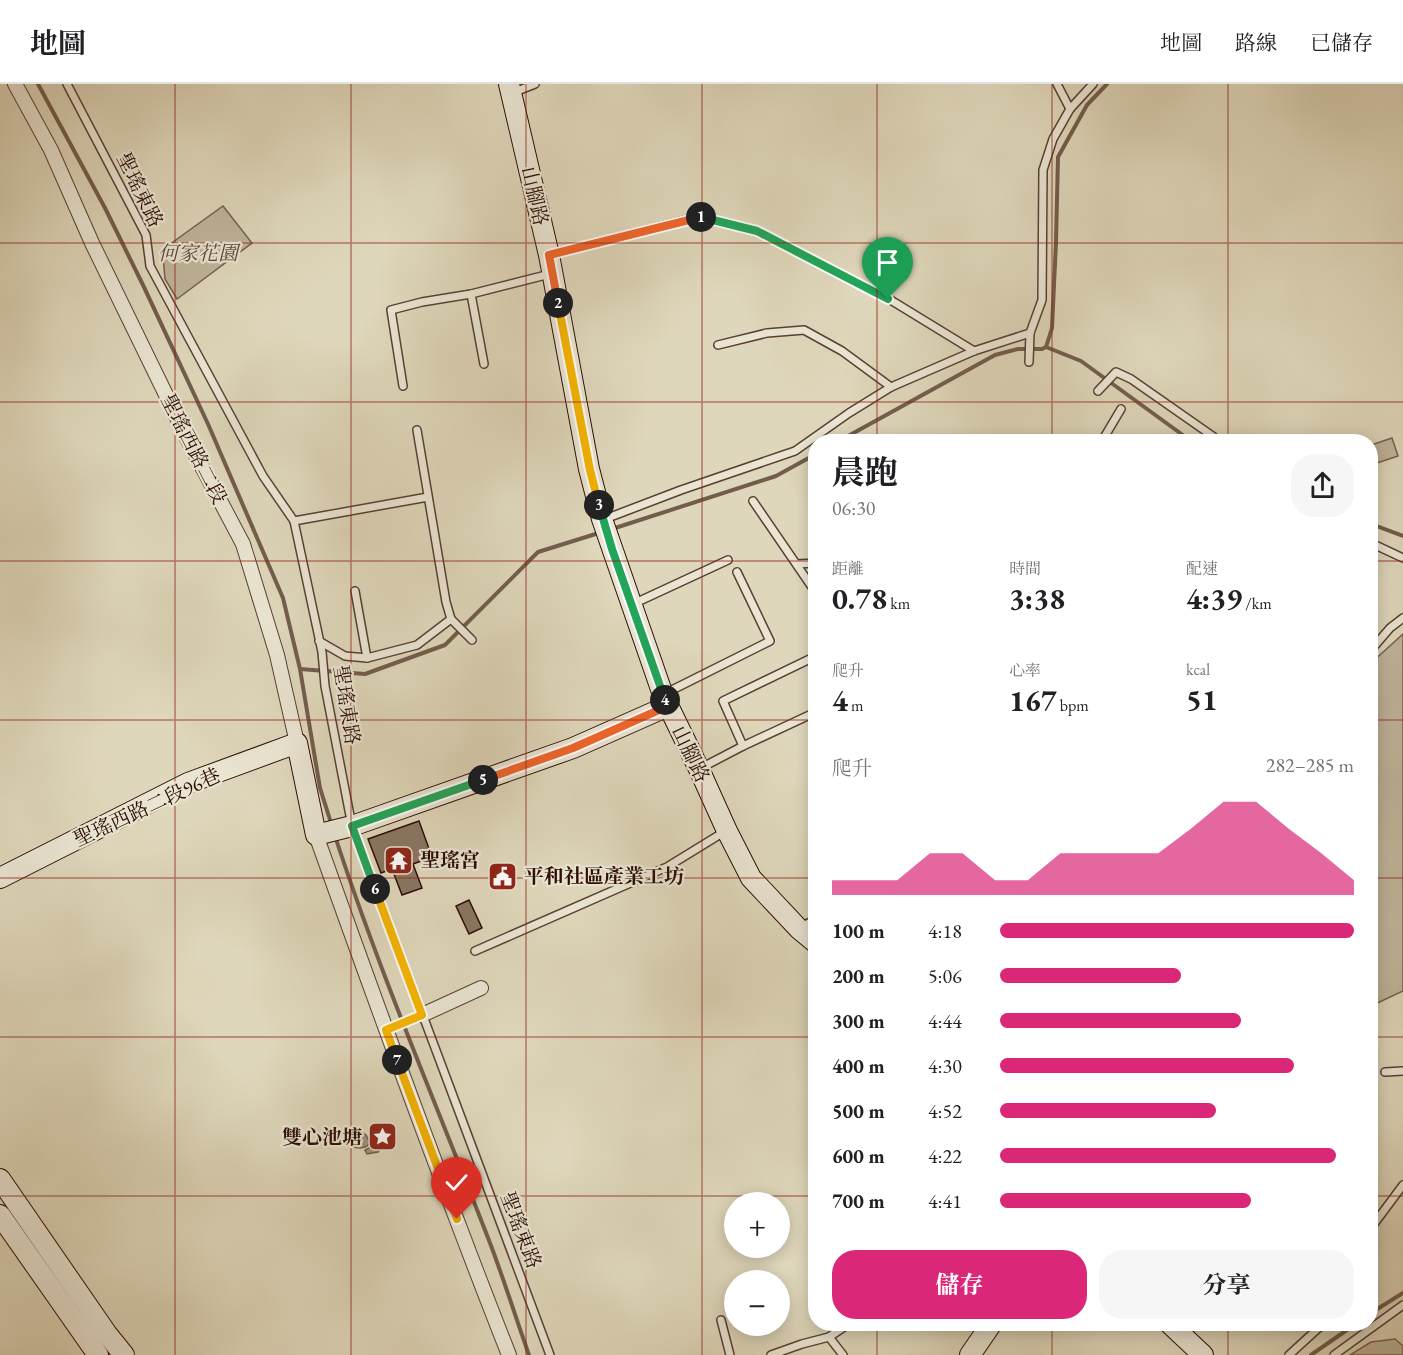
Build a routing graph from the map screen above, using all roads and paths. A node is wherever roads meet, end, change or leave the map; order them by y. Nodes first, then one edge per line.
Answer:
1 (15, 84) edge
2 (67, 84) edge
3 (535, 84) edge
4 (1057, 84) edge
5 (1093, 84) edge
6 (511, 89) edge
7 (1070, 109) junction
8 (551, 264) junction
9 (471, 294) junction
10 (1030, 333) junction
11 (718, 345) dead end
12 (974, 351) junction
13 (1029, 362) dead end
14 (484, 364) dead end
15 (403, 386) dead end
16 (891, 387) junction
17 (1098, 391) dead end
18 (1121, 409) dead end
19 (417, 430) dead end
20 (819, 434) edge
21 (1106, 434) edge
22 (1210, 434) edge
23 (808, 442) edge
24 (428, 497) junction
25 (753, 501) dead end
26 (603, 519) junction
27 (294, 521) junction
28 (1378, 546) edge
29 (1403, 558) edge
30 (728, 560) dead end
31 (808, 563) edge
32 (797, 564) junction
33 (737, 572) dead end
34 (808, 581) edge
35 (355, 591) dead end
36 (632, 604) junction
37 (1403, 618) edge
38 (451, 620) junction
39 (472, 639) dead end
40 (319, 641) junction
41 (1378, 642) edge
42 (367, 658) junction
43 (808, 660) edge
44 (665, 700) junction
45 (808, 716) edge
46 (297, 743) junction
47 (743, 746) junction
48 (699, 769) junction
49 (349, 827) junction
50 (727, 831) junction
51 (316, 835) junction
52 (0, 878) edge
53 (807, 924) edge
54 (475, 951) dead end
55 (482, 988) dead end
56 (422, 1015) junction
57 (386, 1030) junction
58 (1403, 1071) edge
59 (1385, 1072) dead end
60 (0, 1179) edge
61 (1403, 1185) edge
62 (0, 1215) edge
63 (1378, 1219) edge
64 (1403, 1305) edge
65 (721, 1320) dead end
66 (1378, 1323) edge
67 (839, 1331) edge
68 (986, 1331) edge
69 (1178, 1331) edge
70 (1315, 1331) edge
71 (1367, 1331) edge
72 (830, 1337) junction
73 (98, 1355) edge
74 (124, 1355) edge
75 (509, 1355) edge
76 (550, 1355) edge
77 (730, 1355) edge
78 (771, 1355) edge
79 (843, 1355) edge
80 (969, 1355) edge
81 (1203, 1355) edge
82 (1289, 1355) edge
83 (1334, 1355) edge

1 - 46 street, 聖瑤西路二段
2 - 27 lane, 聖瑤東路
3 - 6 lane
4 - 7 lane
5 - 7 lane
6 - 8 street, 山腳路
7 - 10 lane
8 - 9 lane
8 - 12 lane
8 - 26 street, 山腳路
9 - 14 lane
9 - 15 lane
10 - 12 lane
10 - 13 lane
11 - 16 lane
12 - 16 lane
16 - 20 lane
17 - 22 lane
18 - 21 lane
19 - 24 lane
23 - 26 lane
24 - 27 lane
24 - 38 lane
25 - 32 lane
26 - 36 street, 山腳路
27 - 40 lane, 聖瑤東路
28 - 29 lane
30 - 36 lane
31 - 32 lane
32 - 34 lane
33 - 44 lane
35 - 42 lane
36 - 44 street, 山腳路
37 - 41 lane
38 - 39 lane
38 - 42 lane
40 - 42 lane
40 - 49 lane, 聖瑤東路
43 - 47 lane
44 - 48 street, 山腳路
44 - 49 street
45 - 47 lane
46 - 51 street, 聖瑤西路二段
46 - 52 street, 聖瑤西路二段96巷
47 - 48 lane
48 - 50 street, 山腳路
49 - 51 street
49 - 56 lane, 聖瑤東路
50 - 53 street, 山腳路
50 - 54 lane
51 - 57 street
55 - 56 street
56 - 57 lane
56 - 76 lane, 聖瑤東路
57 - 75 street
58 - 59 lane
60 - 74 street
61 - 63 lane
62 - 73 street
64 - 66 lane
65 - 77 lane
67 - 72 lane
68 - 80 street
69 - 81 street
70 - 82 lane
71 - 83 lane
72 - 78 lane
72 - 79 lane

